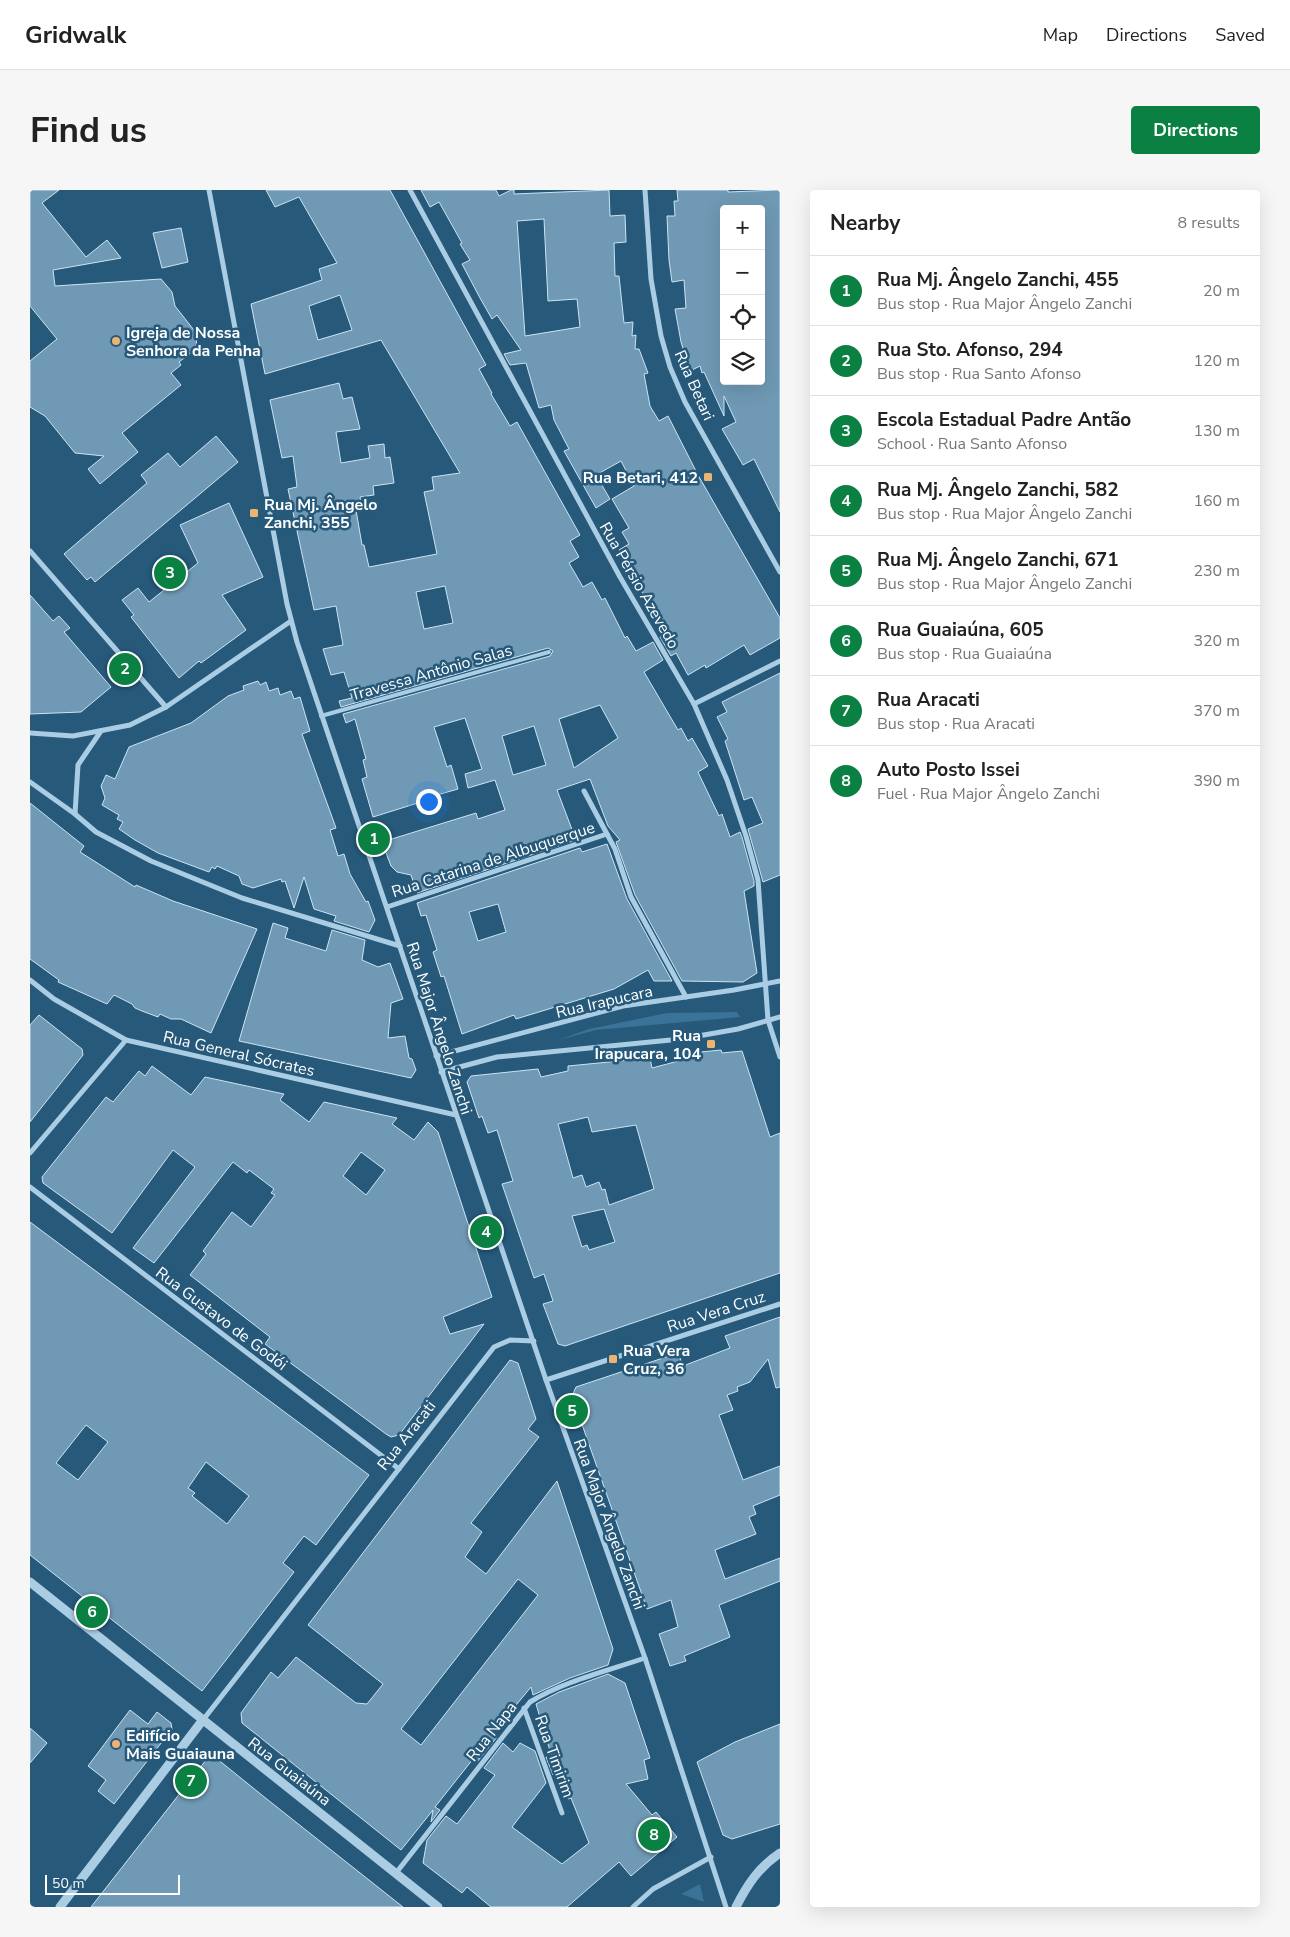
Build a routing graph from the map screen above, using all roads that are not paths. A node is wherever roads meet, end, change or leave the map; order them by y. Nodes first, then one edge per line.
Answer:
1 (209, 190) edge
2 (410, 190) edge
3 (645, 190) edge
4 (30, 550) edge
5 (780, 572) edge
6 (291, 621) junction
7 (549, 652) dead end
8 (780, 660) edge
9 (694, 704) junction
10 (166, 707) junction
11 (321, 716) junction
12 (101, 732) junction
13 (30, 733) edge
14 (30, 782) edge
15 (584, 791) dead end
16 (76, 814) junction
17 (606, 834) junction
18 (387, 907) junction
19 (400, 946) junction
20 (30, 980) edge
21 (780, 981) edge
22 (766, 984) junction
23 (686, 997) junction
24 (780, 1018) edge
25 (768, 1020) junction
26 (126, 1040) junction
27 (436, 1056) junction
28 (780, 1057) edge
29 (441, 1072) junction
30 (456, 1116) junction
31 (30, 1153) edge
32 (30, 1187) edge
33 (780, 1304) edge
34 (534, 1341) junction
35 (546, 1380) junction
36 (399, 1469) junction
37 (30, 1582) edge
38 (645, 1658) junction
39 (524, 1708) junction
40 (202, 1721) junction
41 (562, 1813) dead end
42 (780, 1853) edge
43 (711, 1857) junction
44 (396, 1873) junction
45 (60, 1907) edge
46 (438, 1907) edge
47 (633, 1907) edge
48 (726, 1907) edge
49 (736, 1907) edge

1 - 6 street, Rua Major Ângelo Zanchi
2 - 9 street, Rua Pérsio Azevedo
3 - 5 street, Rua Betari
4 - 10 street
6 - 10 street
6 - 11 street, Rua Major Ângelo Zanchi
7 - 11 lane, Travessa Antônio Salas
8 - 9 street
9 - 22 street, Rua Pérsio Azevedo
10 - 12 street
11 - 18 street, Rua Major Ângelo Zanchi
12 - 13 street
12 - 16 street
14 - 16 street
15 - 17 street
16 - 19 street
17 - 18 street, Rua Catarina de Albuquerque
17 - 23 street
18 - 19 street, Rua Major Ângelo Zanchi
19 - 27 street, Rua Major Ângelo Zanchi
20 - 26 street, Rua General Sócrates
21 - 22 street, Rua Irapucara
22 - 23 street, Rua Irapucara
22 - 25 street, Rua Pérsio Azevedo
23 - 27 street, Rua Irapucara
24 - 25 street
25 - 28 street, Rua Pérsio Azevedo
25 - 29 street
26 - 30 street, Rua General Sócrates
26 - 31 street
27 - 29 street, Rua Major Ângelo Zanchi
29 - 30 street, Rua Major Ângelo Zanchi
30 - 34 street, Rua Major Ângelo Zanchi
32 - 36 street, Rua Gustavo de Godói
33 - 35 street, Rua Vera Cruz
34 - 35 street, Rua Major Ângelo Zanchi
34 - 36 street, Rua Aracati
35 - 38 street, Rua Major Ângelo Zanchi
36 - 40 street, Rua Aracati
37 - 40 street, Rua Guaiaúna
38 - 39 street, Rua Napa
38 - 43 street, Rua Major Ângelo Zanchi
39 - 41 street, Rua Timirim
39 - 44 street, Rua Napa
40 - 44 street, Rua Guaiaúna
40 - 45 street, Rua Aracati
42 - 49 street
43 - 47 street
43 - 48 street, Rua Major Ângelo Zanchi
44 - 46 street, Rua Guaiaúna

